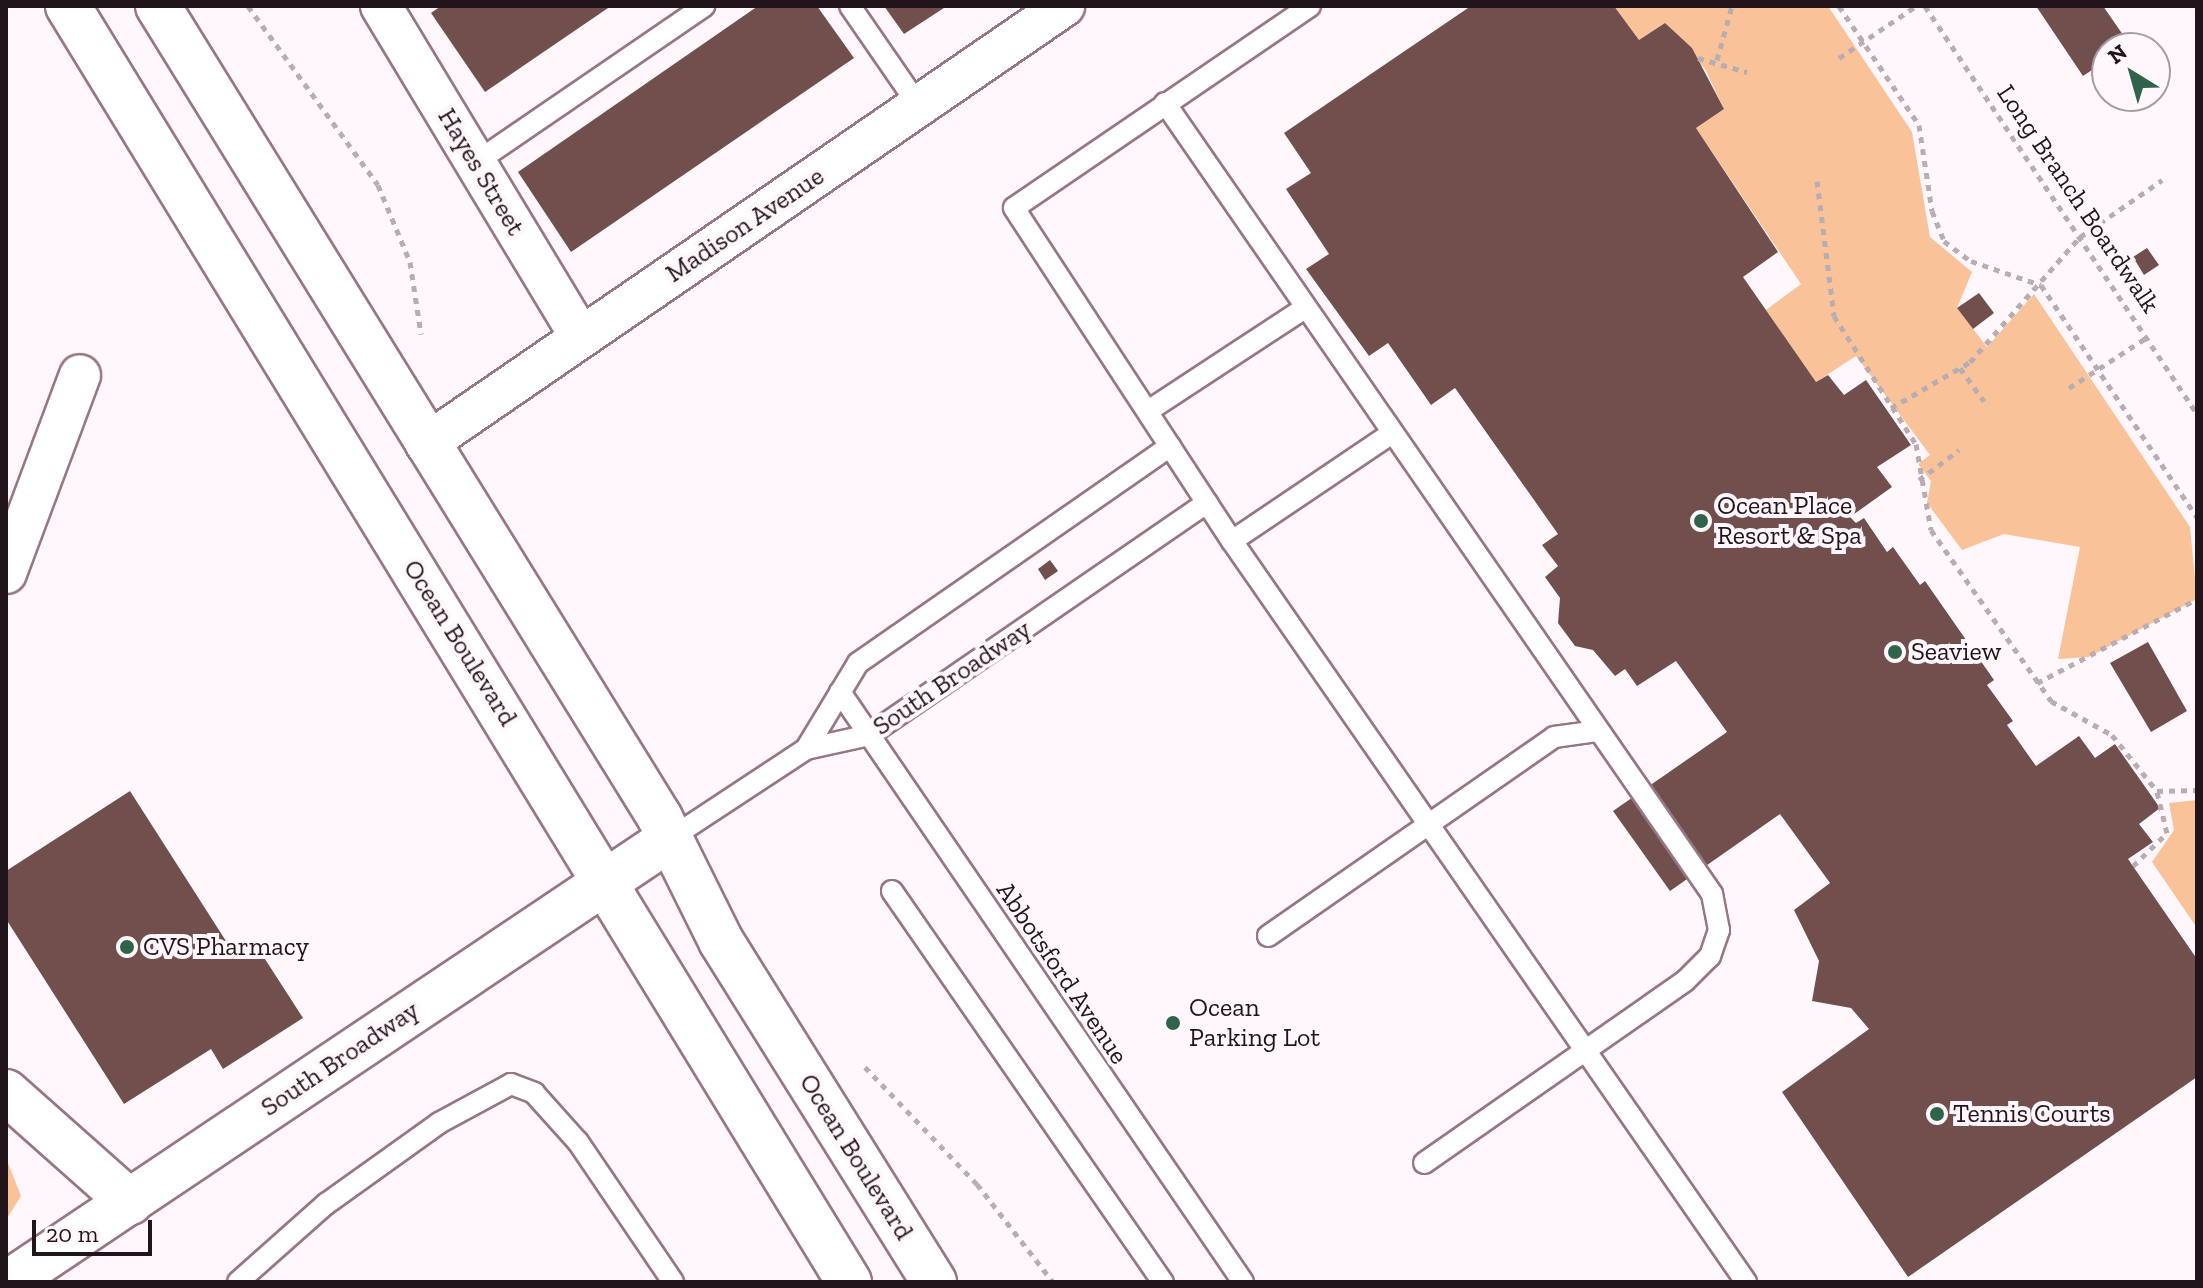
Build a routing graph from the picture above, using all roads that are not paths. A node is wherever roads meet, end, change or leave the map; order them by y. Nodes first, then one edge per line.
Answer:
1 (68, 6) edge
2 (158, 6) edge
3 (381, 6) edge
4 (704, 6) edge
5 (850, 6) edge
6 (1310, 6) edge
7 (1060, 7) edge
8 (1165, 103) junction
9 (919, 106) junction
10 (475, 163) junction
11 (1305, 308) junction
12 (581, 337) junction
13 (80, 375) dead end
14 (1148, 411) junction
15 (1392, 433) junction
16 (426, 444) junction
17 (1170, 446) junction
18 (1207, 503) junction
19 (1232, 541) junction
20 (6, 573) edge
21 (840, 692) junction
22 (1597, 731) junction
23 (869, 735) junction
24 (806, 749) junction
25 (1428, 824) junction
26 (671, 838) junction
27 (606, 883) junction
28 (892, 891) dead end
29 (1268, 936) dead end
30 (1586, 1051) junction
31 (6, 1092) edge
32 (1424, 1163) dead end
33 (130, 1202) junction
34 (241, 1281) edge
35 (9, 1282) edge
36 (673, 1282) edge
37 (849, 1282) edge
38 (934, 1282) edge
39 (1163, 1282) edge
40 (1243, 1282) edge
41 (1746, 1282) edge

1 - 27 main road, Ocean Boulevard
2 - 16 main road, Ocean Boulevard
3 - 10 street, Hayes Street
4 - 10 lane
5 - 9 lane
6 - 8 lane
7 - 9 street, Madison Avenue
8 - 11 lane
8 - 14 lane
9 - 12 street, Madison Avenue
10 - 12 street, Hayes Street
11 - 14 lane
11 - 15 lane
12 - 16 street, Madison Avenue
13 - 20 street
14 - 17 lane
15 - 19 lane
15 - 22 lane
16 - 26 main road, Ocean Boulevard
17 - 18 lane
17 - 21 lane, South Broadway
18 - 19 lane
18 - 23 lane, South Broadway
19 - 25 lane
21 - 23 lane, Abbotsford Avenue
21 - 24 lane, South Broadway
22 - 25 lane
22 - 30 lane
23 - 24 lane, South Broadway
23 - 40 lane, Abbotsford Avenue
24 - 26 lane
25 - 29 lane
25 - 30 lane
26 - 27 main road, South Broadway
26 - 38 main road, Ocean Boulevard
27 - 33 main road, South Broadway
27 - 37 main road, Ocean Boulevard
28 - 39 lane
30 - 32 lane
30 - 41 lane
31 - 33 main road
33 - 35 main road, South Broadway
34 - 36 lane

